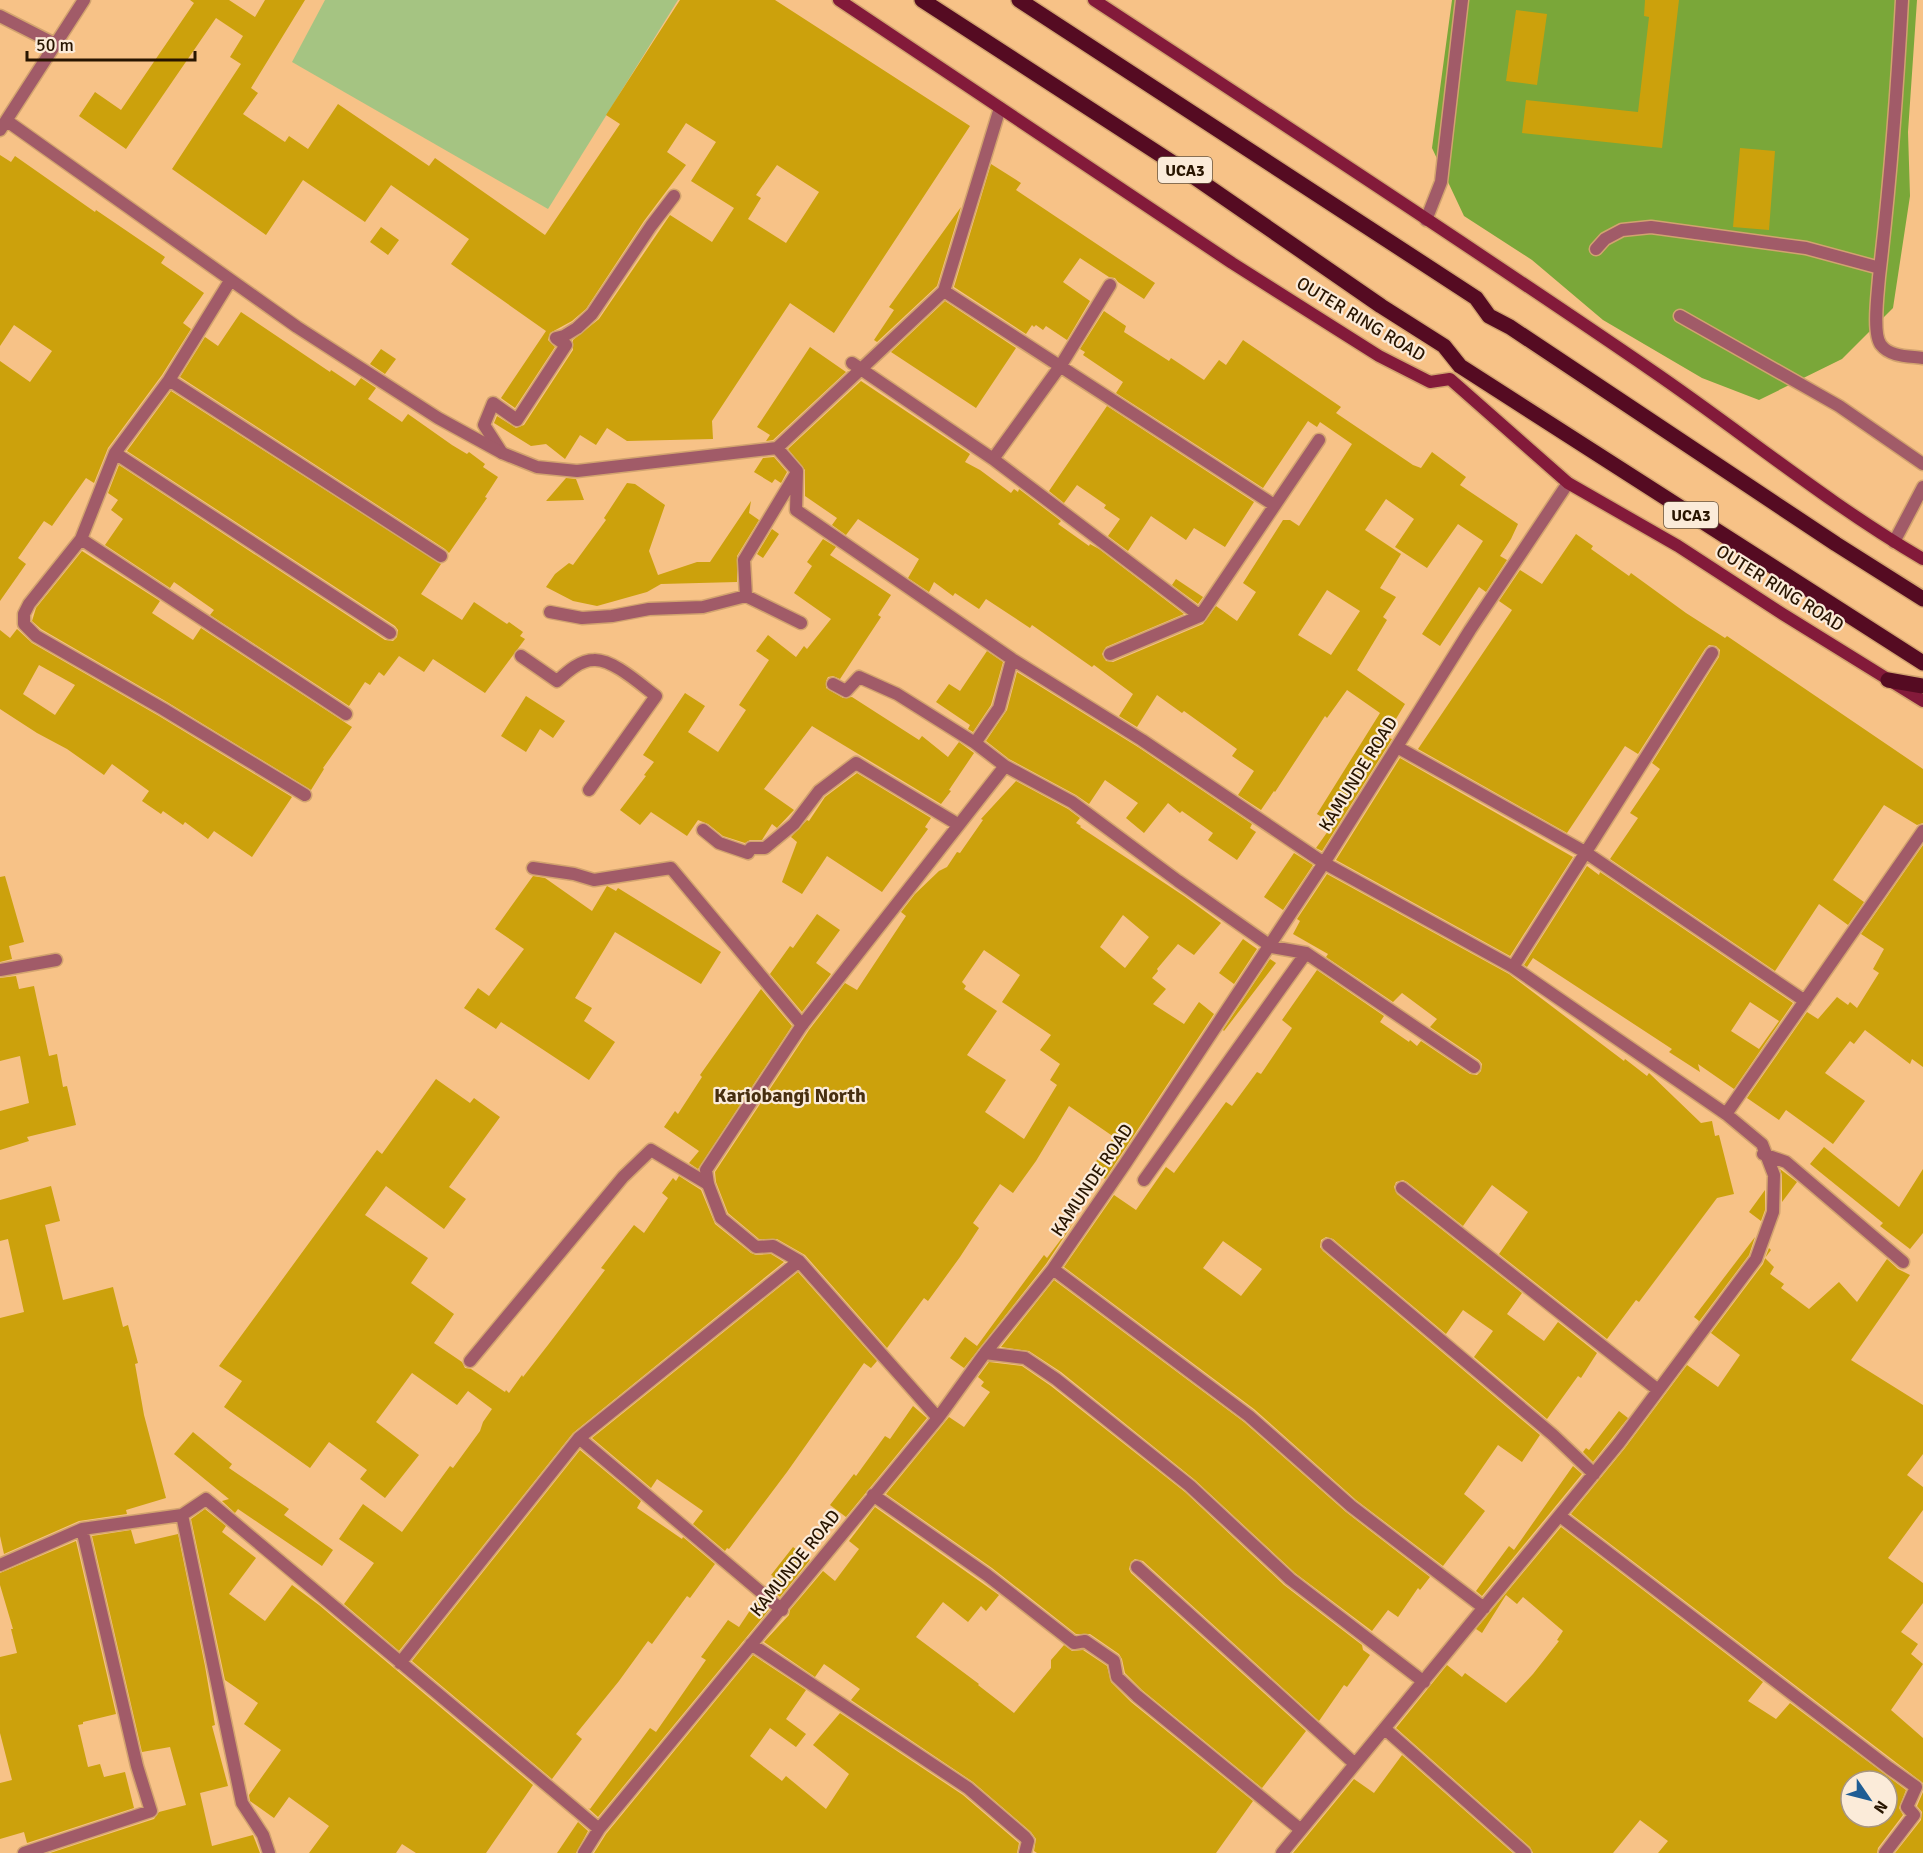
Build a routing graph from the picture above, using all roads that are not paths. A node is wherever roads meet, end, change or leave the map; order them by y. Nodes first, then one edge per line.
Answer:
1 (84, 0) edge
2 (839, 0) edge
3 (922, 0) edge
4 (1019, 0) edge
5 (1094, 0) edge
6 (1462, 0) edge
7 (1902, 0) edge
8 (0, 16) edge
9 (55, 44) junction
10 (1000, 108) junction
11 (4, 126) edge
12 (674, 196) dead end
13 (1426, 220) junction
14 (1596, 249) dead end
15 (1880, 268) junction
16 (230, 281) junction
17 (1110, 285) dead end
18 (944, 291) junction
19 (1680, 316) dead end
20 (1923, 358) edge
21 (852, 363) dead end
22 (1061, 365) junction
23 (169, 380) junction
24 (1319, 440) dead end
25 (777, 448) junction
26 (115, 453) junction
27 (502, 453) junction
28 (993, 459) junction
29 (1923, 464) edge
30 (797, 471) junction
31 (1568, 483) junction
32 (1923, 487) edge
33 (1274, 505) junction
34 (81, 539) junction
35 (1894, 542) junction
36 (441, 556) dead end
37 (1923, 559) edge
38 (746, 596) junction
39 (1923, 599) edge
40 (550, 612) dead end
41 (1200, 616) junction
42 (801, 623) dead end
43 (390, 633) dead end
44 (1712, 653) dead end
45 (1110, 654) dead end
46 (521, 656) dead end
47 (1012, 659) junction
48 (1923, 663) edge
49 (1888, 680) junction
50 (833, 684) dead end
51 (1923, 686) edge
52 (1923, 701) edge
53 (346, 714) dead end
54 (975, 743) junction
55 (1397, 747) junction
56 (1005, 766) junction
57 (589, 790) dead end
58 (306, 795) dead end
59 (959, 825) junction
60 (703, 830) dead end
61 (1923, 831) edge
62 (1586, 852) junction
63 (1323, 863) junction
64 (533, 868) dead end
65 (1306, 953) junction
66 (56, 960) dead end
67 (1513, 966) junction
68 (0, 970) edge
69 (1805, 1001) junction
70 (802, 1025) junction
71 (1474, 1067) dead end
72 (1726, 1114) junction
73 (1774, 1175) junction
74 (1144, 1180) dead end
75 (708, 1184) junction
76 (1402, 1188) dead end
77 (1328, 1245) dead end
78 (799, 1261) junction
79 (1904, 1262) dead end
80 (1053, 1269) junction
81 (986, 1353) junction
82 (470, 1361) dead end
83 (1658, 1390) junction
84 (938, 1418) junction
85 (579, 1438) junction
86 (1594, 1474) junction
87 (873, 1495) junction
88 (182, 1515) junction
89 (1560, 1516) junction
90 (82, 1529) junction
91 (0, 1565) edge
92 (1137, 1567) dead end
93 (1484, 1608) junction
94 (782, 1610) junction
95 (751, 1644) junction
96 (400, 1663) junction
97 (1424, 1682) junction
98 (1385, 1729) junction
99 (1355, 1764) junction
100 (599, 1829) junction
101 (1301, 1830) junction
102 (24, 1853) edge
103 (269, 1853) edge
104 (584, 1853) edge
105 (1024, 1853) edge
106 (1282, 1853) edge
107 (1525, 1853) edge
108 (1885, 1853) edge

1 - 9 street
2 - 10 main road, OUTER RING ROAD / UCA3
3 - 48 main road, OUTER RING ROAD / UCA3
4 - 39 main road
5 - 13 main road
6 - 13 street
7 - 15 street
8 - 9 street
9 - 11 street
10 - 18 street
10 - 31 main road, OUTER RING ROAD / UCA3
11 - 16 street
12 - 27 street
13 - 35 main road
14 - 15 street
15 - 20 street
16 - 23 street
16 - 27 street
17 - 22 street
18 - 22 street
18 - 25 street
19 - 29 street
21 - 28 street
22 - 28 street
22 - 33 street
23 - 26 street
23 - 36 street
24 - 33 street
25 - 27 street
25 - 30 street
26 - 34 street
26 - 43 street
28 - 41 street
30 - 38 street
30 - 47 street
31 - 49 main road, OUTER RING ROAD / UCA3
31 - 55 street, KAMUNDE ROAD
32 - 35 street
33 - 41 street
34 - 53 street
34 - 58 street
35 - 37 main road
38 - 40 street
38 - 42 street
41 - 45 street
44 - 62 street
46 - 57 street
47 - 54 street
47 - 63 street
49 - 51 main road
49 - 52 main road, OUTER RING ROAD / UCA3
50 - 54 street
54 - 56 street
55 - 62 street
55 - 63 street, KAMUNDE ROAD
56 - 59 street
56 - 65 street
59 - 60 street
59 - 70 street
61 - 69 street
62 - 67 street
62 - 69 street
63 - 67 street
63 - 80 street, KAMUNDE ROAD
64 - 70 street
65 - 71 street
65 - 74 street
66 - 68 street
67 - 72 street
69 - 72 street
70 - 75 street
72 - 73 street
73 - 79 street
73 - 83 street
75 - 78 street
75 - 82 street
76 - 83 street
77 - 86 street
78 - 84 street
78 - 85 street
80 - 81 street, KAMUNDE ROAD
80 - 93 street
81 - 84 street, KAMUNDE ROAD
81 - 97 street
83 - 86 street
84 - 87 street, KAMUNDE ROAD
85 - 94 street
85 - 96 street
86 - 89 street
87 - 94 street, KAMUNDE ROAD
87 - 101 street
88 - 90 street
88 - 96 street
88 - 103 street
89 - 93 street
89 - 108 street
90 - 91 street
90 - 102 street
92 - 99 street
93 - 97 street
94 - 95 street, KAMUNDE ROAD
95 - 100 street, KAMUNDE ROAD
95 - 105 street
96 - 100 street
97 - 98 street
98 - 99 street
98 - 107 street
99 - 101 street
100 - 104 street, KAMUNDE ROAD
101 - 106 street

